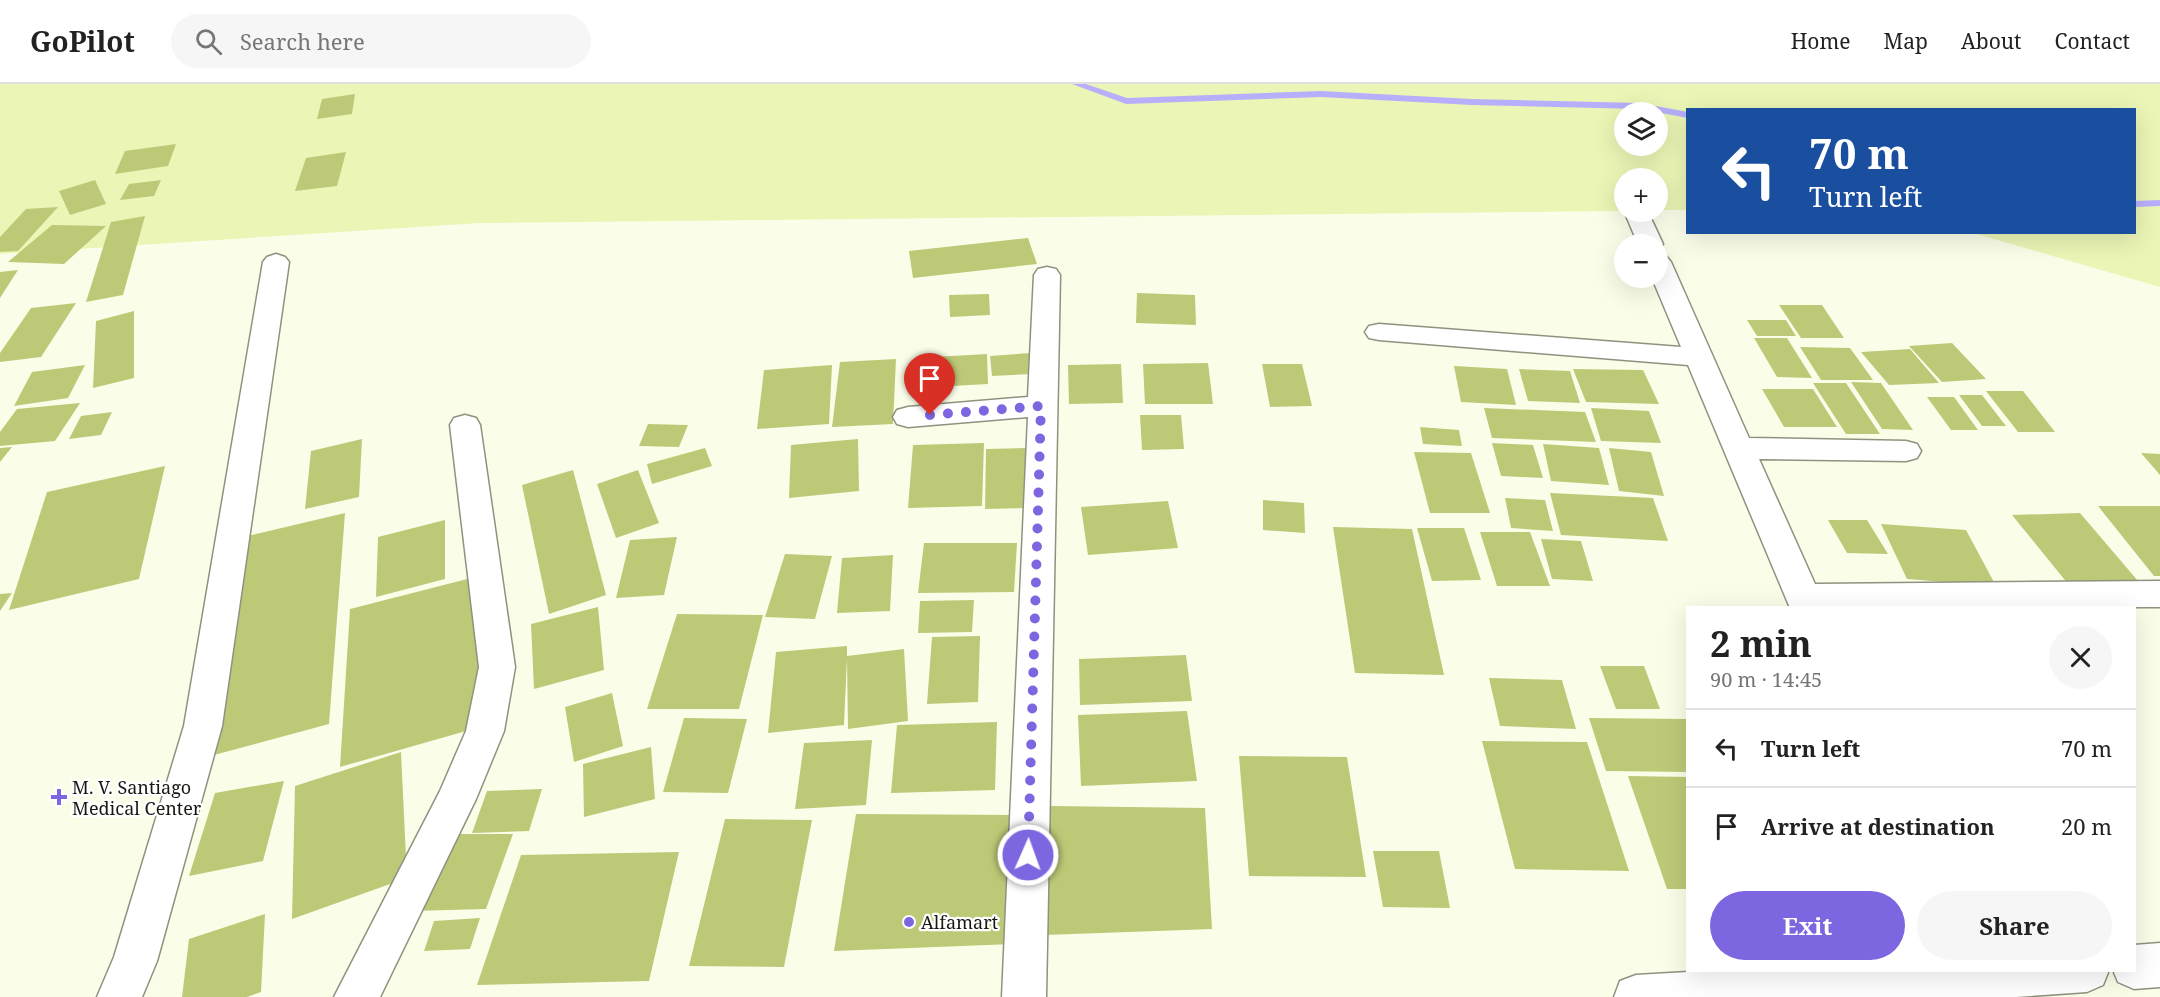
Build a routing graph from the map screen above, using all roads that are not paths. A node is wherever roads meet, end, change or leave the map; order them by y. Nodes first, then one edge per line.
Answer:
1 (276, 262) dead end
2 (1047, 275) dead end
3 (1668, 285) edge
4 (1379, 332) dead end
5 (1699, 357) junction
6 (1041, 406) junction
7 (908, 417) dead end
8 (465, 425) dead end
9 (1738, 448) junction
10 (1906, 451) dead end
11 (2160, 594) edge
12 (1806, 602) edge
13 (2160, 965) edge
14 (2136, 967) edge
15 (2038, 972) edge
16 (1966, 975) edge
17 (119, 997) edge
18 (356, 997) edge
19 (1024, 997) edge
20 (1636, 997) edge

1 - 17 street
2 - 6 street
3 - 5 street
4 - 5 street
5 - 9 street
6 - 7 street
6 - 19 street
8 - 18 street
9 - 10 street
9 - 12 street
11 - 12 street
13 - 14 street
15 - 16 street
16 - 20 street

